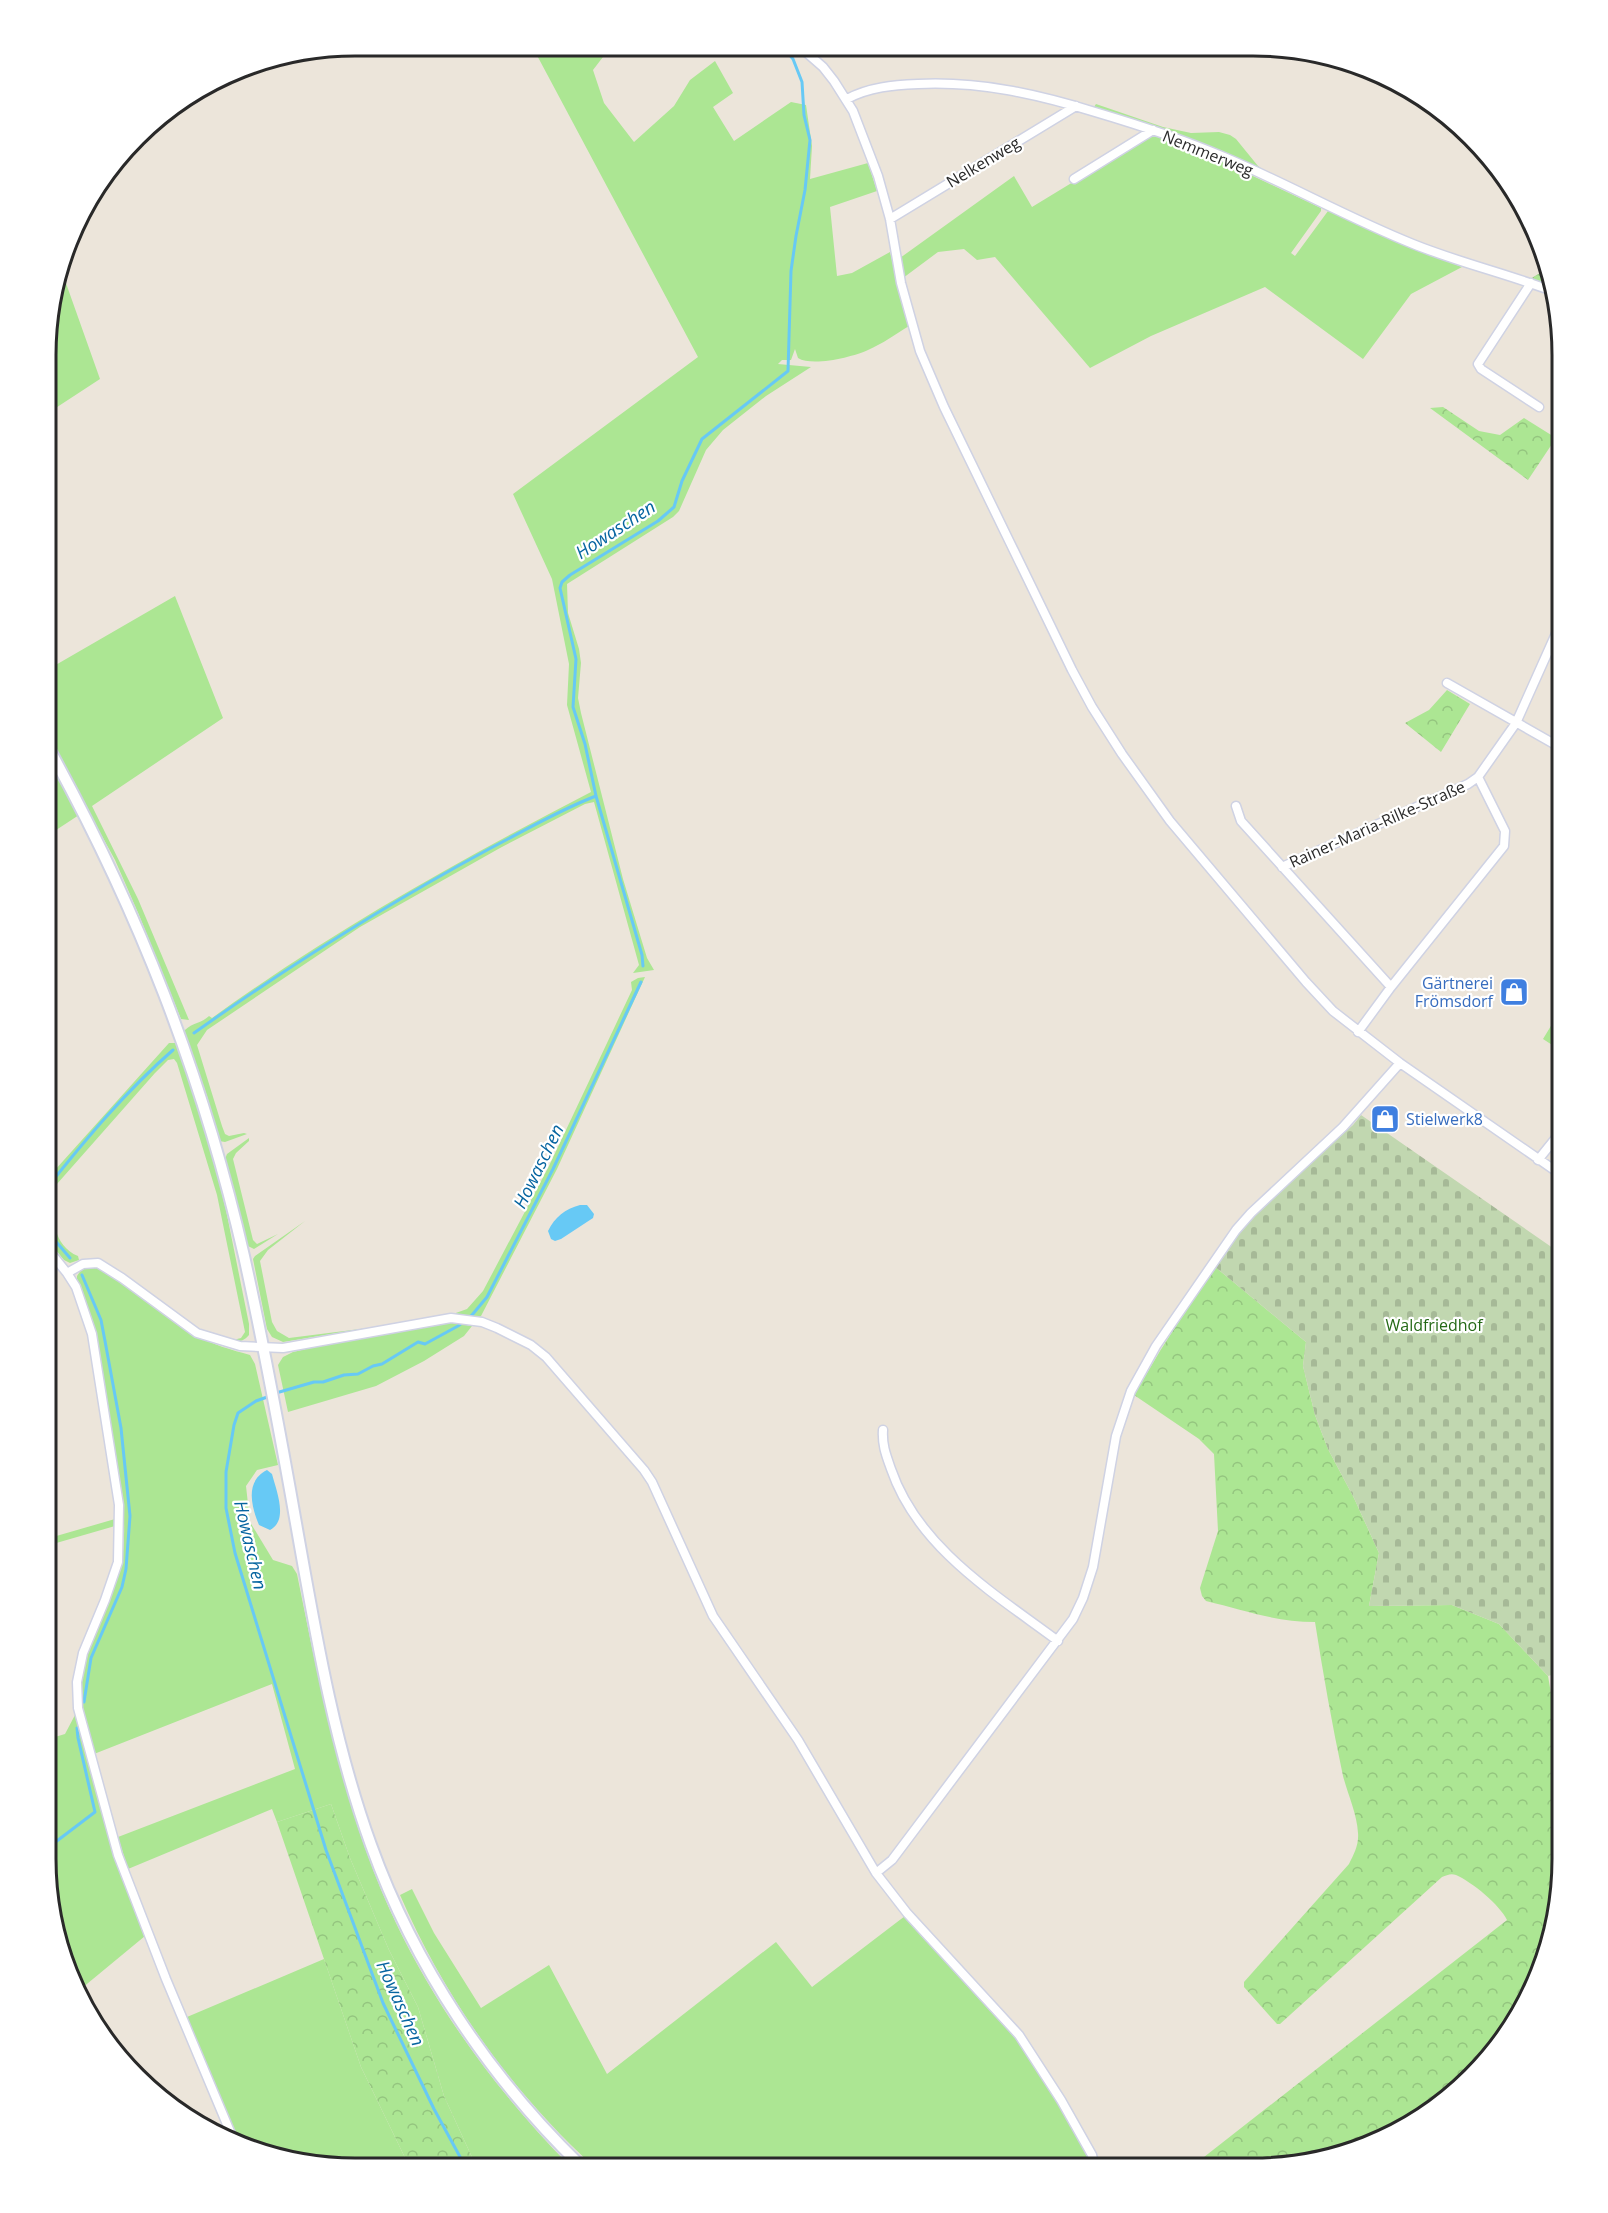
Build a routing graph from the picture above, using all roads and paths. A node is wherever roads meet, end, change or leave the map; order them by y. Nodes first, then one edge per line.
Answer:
1 (810, 56) edge
2 (848, 99) junction
3 (1076, 106) junction
4 (1153, 130) junction
5 (1074, 179) dead end
6 (890, 219) junction
7 (1531, 283) junction
8 (1545, 288) edge
9 (1539, 408) dead end
10 (1552, 643) edge
11 (1447, 683) dead end
12 (1516, 723) junction
13 (1552, 743) edge
14 (56, 762) edge
15 (1478, 777) junction
16 (1236, 806) dead end
17 (1282, 867) junction
18 (1391, 987) junction
19 (1358, 1032) junction
20 (1400, 1063) junction
21 (1552, 1143) edge
22 (1538, 1160) junction
23 (1552, 1169) edge
24 (56, 1259) edge
25 (68, 1273) junction
26 (262, 1348) junction
27 (883, 1430) dead end
28 (1058, 1641) junction
29 (876, 1873) junction
30 (230, 2130) edge
31 (572, 2157) edge
32 (1092, 2157) edge

1 - 2 street
2 - 3 street, Nemmerweg
2 - 6 street
3 - 4 street, Nemmerweg
3 - 6 street, Nelkenweg
4 - 5 street
4 - 7 street, Nemmerweg
6 - 19 street
7 - 8 street, Nemmerweg
7 - 9 street
10 - 12 street, Rainer-Maria-Rilke-Straße
11 - 12 street
12 - 13 street
12 - 15 street, Rainer-Maria-Rilke-Straße
14 - 26 street
15 - 17 street, Rainer-Maria-Rilke-Straße
15 - 18 street
16 - 17 street
17 - 18 street
18 - 19 street
19 - 20 street
20 - 22 street
20 - 28 street
21 - 22 street
22 - 23 street
24 - 25 street
25 - 26 street
25 - 30 street
26 - 29 street
26 - 31 street
27 - 28 street
28 - 29 street
29 - 32 street

